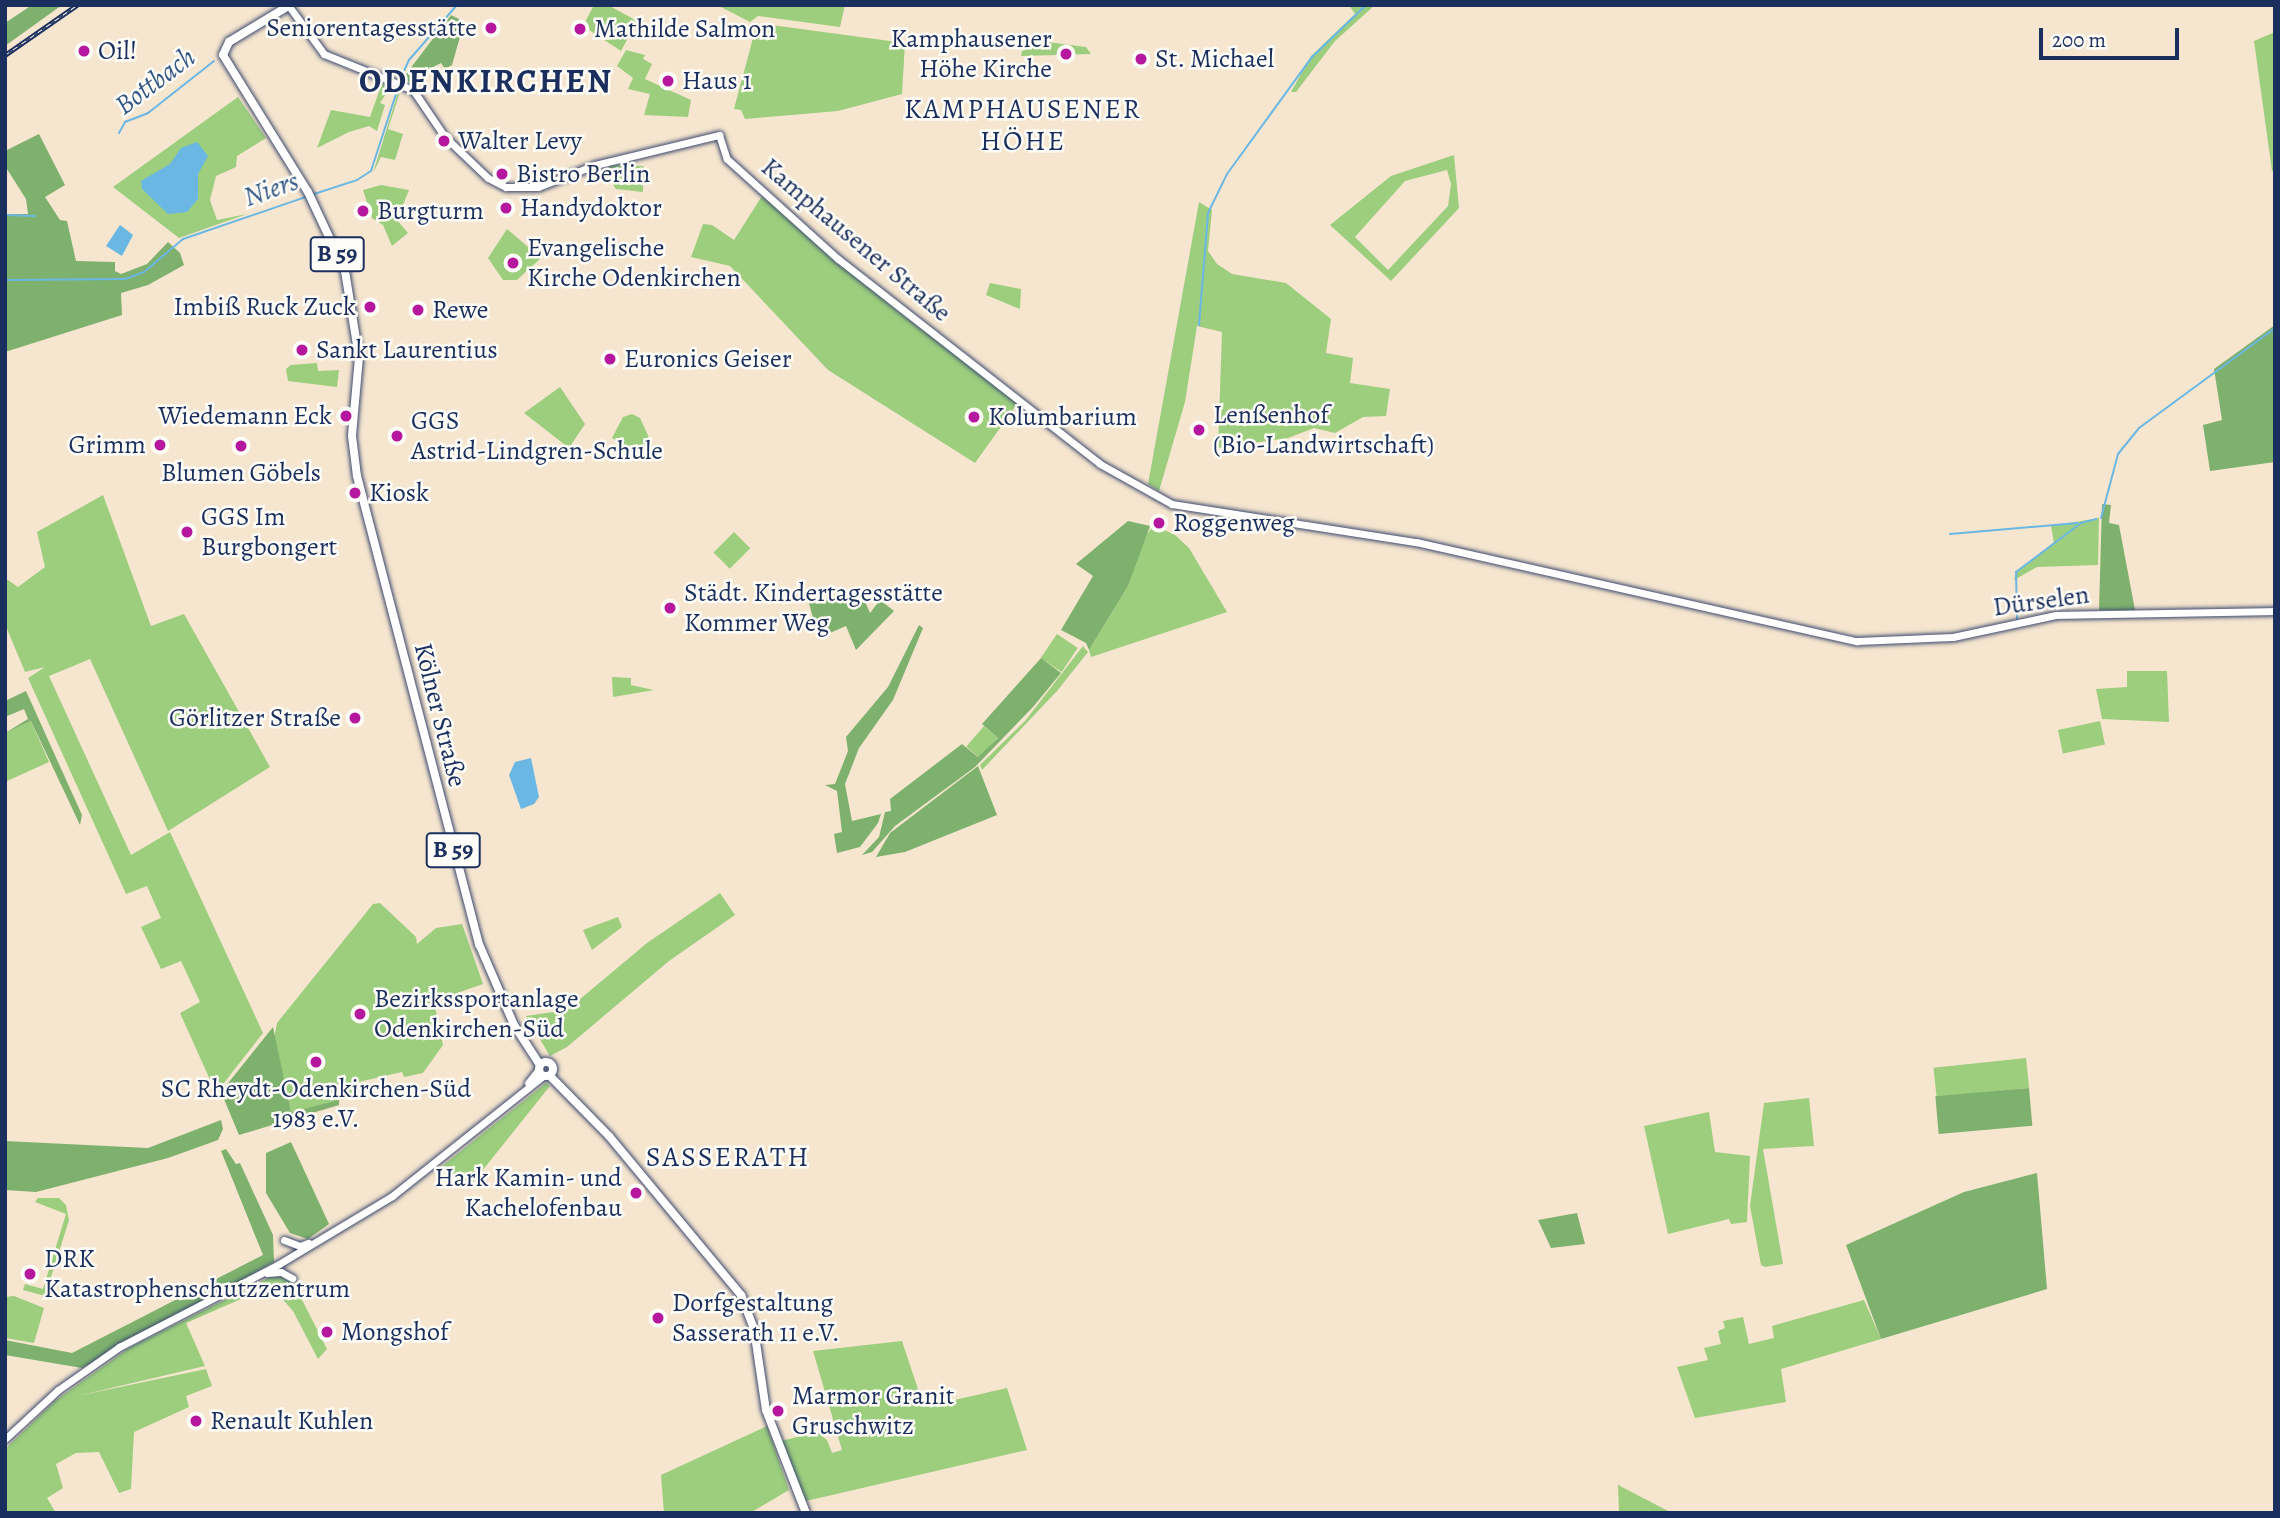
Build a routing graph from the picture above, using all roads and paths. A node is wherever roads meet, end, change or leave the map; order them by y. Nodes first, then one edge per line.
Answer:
1 (289, 6) edge
2 (1158, 499) joint
3 (2275, 611) edge
4 (545, 1070) junction
5 (340, 1228) junction
6 (284, 1240) dead end
7 (262, 1273) junction
8 (292, 1278) dead end
9 (5, 1439) edge
10 (806, 1513) edge

1 - 2 main road, Kamphausener Straße
1 - 4 main road, Kölner Straße / B 59
2 - 3 main road, Dürselen
4 - 5 main road
4 - 10 main road, Kölner Straße / B 59
5 - 6 main road
5 - 7 main road
7 - 8 main road
7 - 9 main road

